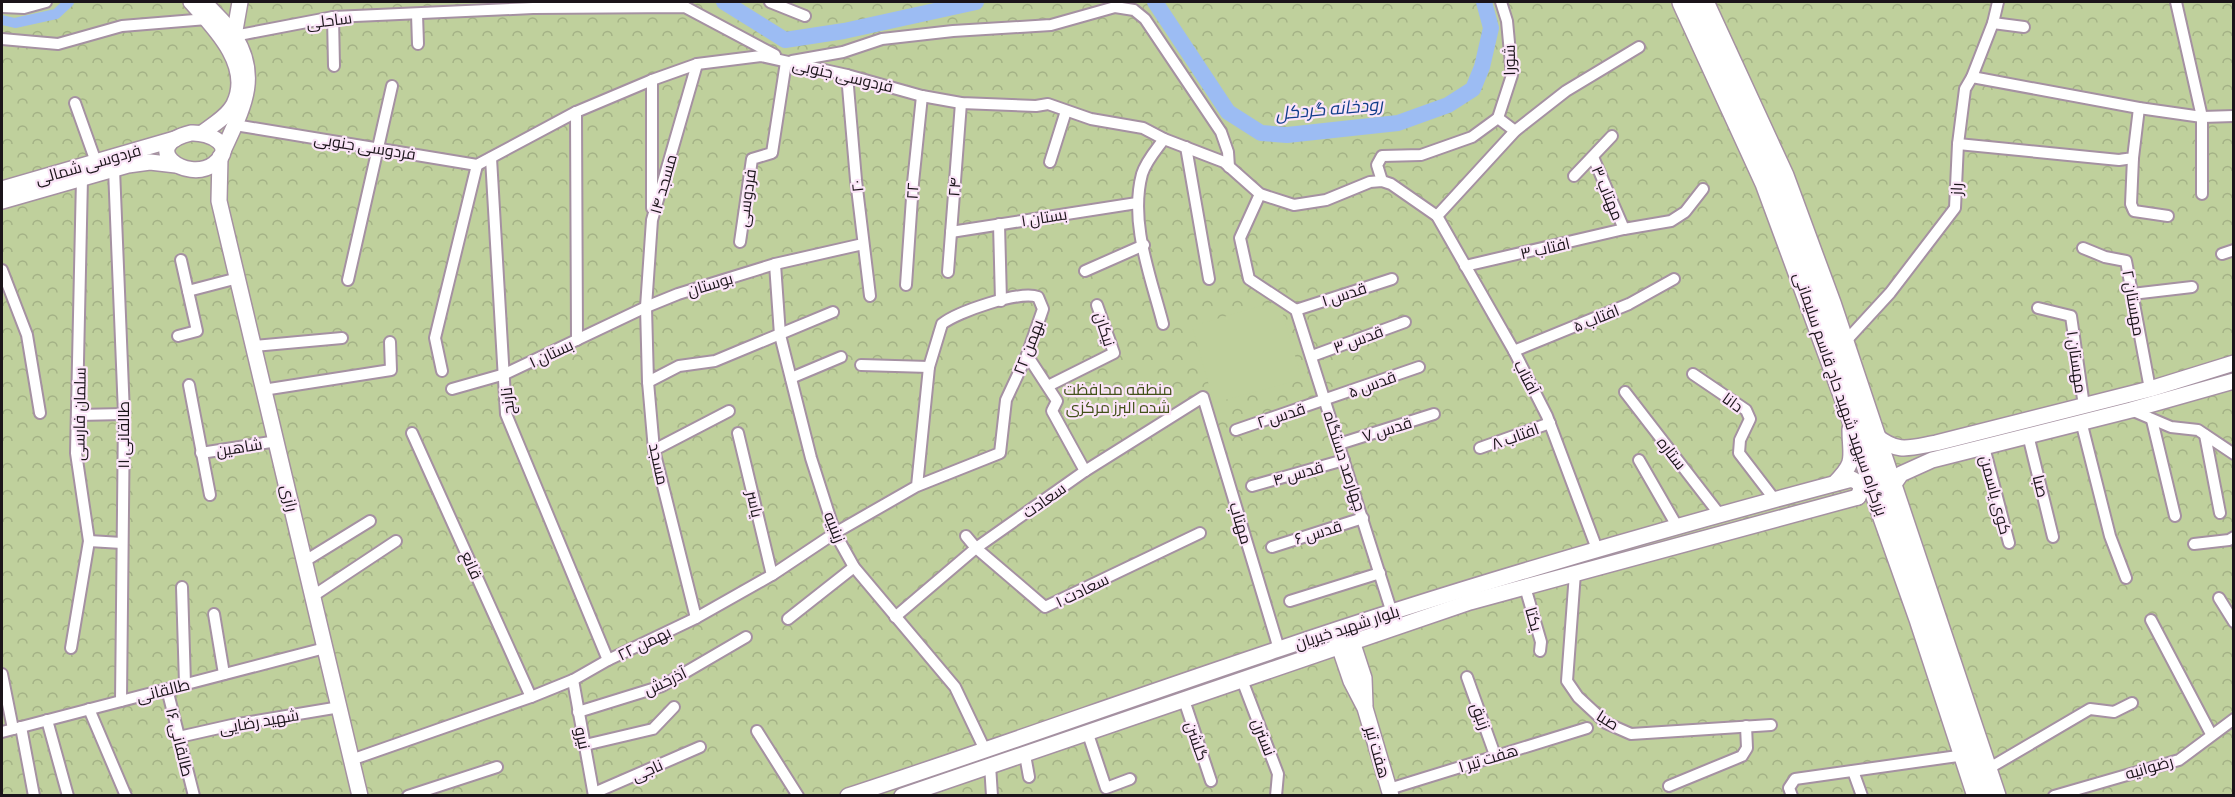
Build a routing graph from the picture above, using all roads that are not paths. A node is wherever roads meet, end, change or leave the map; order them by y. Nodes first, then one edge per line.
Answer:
1 (46, 2) edge
2 (191, 2) edge
3 (204, 2) edge
4 (240, 2) edge
5 (770, 2) edge
6 (1501, 2) edge
7 (1683, 2) edge
8 (1703, 2) edge
9 (1998, 2) edge
10 (2176, 2) edge
11 (2, 7) edge
12 (417, 14) junction
13 (805, 16) dead end
14 (333, 17) junction
15 (207, 19) junction
16 (1993, 23) junction
17 (2024, 27) dead end
18 (234, 36) junction
19 (2, 39) edge
20 (418, 44) dead end
21 (1639, 47) dead end
22 (786, 62) junction
23 (697, 64) junction
24 (334, 66) dead end
25 (847, 75) junction
26 (1972, 77) junction
27 (652, 80) junction
28 (392, 86) dead end
29 (922, 96) junction
30 (75, 103) dead end
31 (961, 103) junction
32 (2139, 108) junction
33 (1066, 111) junction
34 (576, 112) junction
35 (2202, 117) junction
36 (2234, 117) edge
37 (1498, 118) junction
38 (235, 125) junction
39 (1515, 131) junction
40 (202, 133) junction
41 (1612, 136) dead end
42 (175, 139) junction
43 (1164, 139) junction
44 (1958, 144) junction
45 (1186, 147) junction
46 (377, 148) junction
47 (222, 154) junction
48 (1593, 157) junction
49 (491, 158) junction
50 (2133, 158) junction
51 (96, 162) junction
52 (1050, 162) dead end
53 (477, 165) junction
54 (179, 166) junction
55 (1228, 167) junction
56 (114, 170) junction
57 (1574, 176) dead end
58 (82, 178) junction
59 (1382, 181) junction
60 (2, 189) edge
61 (1703, 189) dead end
62 (1260, 194) junction
63 (2202, 194) dead end
64 (2, 201) edge
65 (219, 201) junction
66 (1137, 203) junction
67 (1437, 216) junction
68 (2168, 216) dead end
69 (652, 220) junction
70 (999, 224) junction
71 (1624, 229) junction
72 (951, 232) junction
73 (740, 242) dead end
74 (863, 244) junction
75 (1144, 245) junction
76 (2083, 248) dead end
77 (2234, 250) edge
78 (2222, 254) dead end
79 (181, 260) dead end
80 (775, 264) junction
81 (1465, 266) junction
82 (2, 270) edge
83 (1085, 271) dead end
84 (948, 272) dead end
85 (238, 278) junction
86 (1209, 279) dead end
87 (1392, 279) dead end
88 (1674, 279) dead end
89 (348, 280) dead end
90 (906, 285) dead end
91 (2192, 287) dead end
92 (188, 291) junction
93 (2132, 294) junction
94 (870, 296) dead end
95 (1001, 301) junction
96 (1097, 305) dead end
97 (646, 307) junction
98 (2038, 308) dead end
99 (1296, 310) junction
100 (833, 312) dead end
101 (1405, 322) dead end
102 (1163, 324) dead end
103 (780, 334) junction
104 (178, 336) dead end
105 (342, 338) dead end
106 (577, 340) junction
107 (390, 342) dead end
108 (1844, 343) junction
109 (254, 346) junction
110 (1514, 351) junction
111 (1027, 355) junction
112 (1312, 356) junction
113 (841, 357) dead end
114 (2234, 363) edge
115 (861, 365) dead end
116 (929, 367) junction
117 (1419, 367) dead end
118 (442, 371) dead end
119 (505, 374) junction
120 (1693, 374) dead end
121 (790, 378) junction
122 (2234, 381) edge
123 (648, 382) junction
124 (189, 385) dead end
125 (1048, 386) junction
126 (452, 389) dead end
127 (2150, 389) junction
128 (263, 390) junction
129 (1625, 392) dead end
130 (1203, 397) joint
131 (1326, 400) junction
132 (2131, 410) junction
133 (729, 411) dead end
134 (1850, 411) junction
135 (40, 413) dead end
136 (124, 414) junction
137 (1434, 414) dead end
138 (2082, 414) junction
139 (78, 415) junction
140 (2152, 420) junction
141 (1550, 423) junction
142 (1236, 430) dead end
143 (412, 433) dead end
144 (738, 433) dead end
145 (1875, 435) junction
146 (2028, 435) junction
147 (2205, 435) junction
148 (277, 441) junction
149 (1340, 444) junction
150 (1984, 447) junction
151 (1480, 448) dead end
152 (654, 450) junction
153 (1938, 450) junction
154 (201, 453) junction
155 (2234, 454) edge
156 (1344, 459) junction
157 (1639, 460) dead end
158 (1086, 471) junction
159 (1835, 483) junction
160 (917, 486) junction
161 (1252, 486) dead end
162 (1892, 487) junction
163 (210, 495) dead end
164 (1858, 496) junction
165 (1774, 500) junction
166 (1881, 509) junction
167 (2220, 513) dead end
168 (1720, 515) junction
169 (2175, 516) dead end
170 (1363, 518) junction
171 (370, 521) dead end
172 (1677, 526) junction
173 (835, 533) junction
174 (1200, 533) dead end
175 (966, 536) dead end
176 (2053, 537) dead end
177 (2234, 537) edge
178 (88, 541) junction
179 (396, 542) dead end
180 (122, 543) junction
181 (2009, 543) dead end
182 (2194, 544) dead end
183 (1272, 547) dead end
184 (976, 548) junction
185 (1597, 549) junction
186 (305, 561) junction
187 (854, 567) junction
188 (1380, 573) junction
189 (1575, 573) junction
190 (772, 575) junction
191 (2126, 578) dead end
192 (1525, 586) junction
193 (182, 587) dead end
194 (313, 596) junction
195 (2219, 598) dead end
196 (1290, 601) dead end
197 (1392, 613) junction
198 (214, 614) dead end
199 (895, 617) junction
200 (696, 618) junction
201 (788, 619) dead end
202 (2151, 620) dead end
203 (2234, 622) edge
204 (1341, 629) junction
205 (746, 637) dead end
206 (1346, 644) junction
207 (71, 648) dead end
208 (325, 648) junction
209 (1279, 648) junction
210 (1540, 651) dead end
211 (608, 660) junction
212 (2, 674) edge
213 (224, 675) junction
214 (1467, 676) dead end
215 (573, 680) junction
216 (1242, 680) junction
217 (185, 684) junction
218 (167, 689) junction
219 (531, 697) junction
220 (1184, 700) junction
221 (121, 701) junction
222 (2132, 703) dead end
223 (674, 707) dead end
224 (339, 708) junction
225 (89, 709) junction
226 (578, 712) junction
227 (2234, 719) edge
228 (47, 720) junction
229 (1771, 725) dead end
230 (1746, 726) junction
231 (1587, 728) dead end
232 (12, 729) edge
233 (757, 731) dead end
234 (1088, 734) junction
235 (2211, 734) junction
236 (179, 737) junction
237 (585, 745) junction
238 (700, 747) dead end
239 (1965, 754) junction
240 (1025, 755) junction
241 (1495, 755) junction
242 (988, 758) junction
243 (351, 760) junction
244 (497, 767) dead end
245 (1986, 770) junction
246 (1853, 771) junction
247 (1029, 777) dead end
248 (1130, 779) dead end
249 (1211, 780) dead end
250 (1669, 786) dead end
251 (1390, 792) edge
252 (594, 794) edge
253 (34, 795) edge
254 (68, 795) edge
255 (126, 795) edge
256 (194, 795) edge
257 (360, 795) edge
258 (408, 795) edge
259 (798, 795) edge
260 (848, 795) edge
261 (903, 795) edge
262 (992, 795) edge
263 (1276, 795) edge
264 (1792, 795) edge
265 (1862, 795) edge
266 (1978, 795) edge
267 (1995, 795) edge
268 (2054, 795) edge

1 - 11 street
2 - 15 street
3 - 18 street
4 - 18 street
5 - 13 street
6 - 37 street, شورا
7 - 134 highway, بزرگراه سپهبد شهید حاج قاسم سلیمانی
8 - 108 highway, بزرگراه سپهبد شهید حاج قاسم سلیمانی
9 - 16 street, راز
10 - 35 street
12 - 14 street, ساحلی
12 - 20 street
12 - 22 street, ساحلی
14 - 18 street, ساحلی
14 - 24 street
15 - 19 street
15 - 40 street
16 - 17 street
16 - 26 street, راز
18 - 38 street
21 - 39 street
22 - 23 street, فردوسی جنوبی
22 - 25 street, فردوسی جنوبی
22 - 55 street
22 - 73 street, فردوسی
23 - 27 street, فردوسی جنوبی
23 - 69 street, مسجد ۱۴
25 - 29 street, فردوسی جنوبی
25 - 74 street, ۲۰
26 - 32 street
26 - 44 street, راز
27 - 34 street, فردوسی جنوبی
27 - 69 street
28 - 46 street
29 - 31 street, فردوسی جنوبی
29 - 90 street, ۲۲
30 - 51 street
31 - 33 street, فردوسی جنوبی
31 - 72 street, ۲۴
32 - 35 street
32 - 50 street
33 - 43 street, فردوسی جنوبی
33 - 52 street
34 - 49 street, فردوسی جنوبی
34 - 106 street
35 - 36 street
35 - 63 street
37 - 39 street
37 - 59 street
38 - 46 street, فردوسی جنوبی
38 - 47 street
39 - 67 street
40 - 42 street
40 - 47 street
41 - 48 street
42 - 51 street, فردوسی شمالی
42 - 54 street
43 - 45 street, فردوسی جنوبی
43 - 66 street
44 - 50 street
44 - 108 street, راز
45 - 55 street, فردوسی جنوبی
45 - 86 street
46 - 53 street, فردوسی جنوبی
46 - 89 street
47 - 54 street
47 - 65 street
48 - 57 street
48 - 71 street, مهتاب ۳
49 - 53 street, فردوسی جنوبی
49 - 119 street, نارنج
50 - 68 street
51 - 60 street, فردوسی شمالی
53 - 118 street
54 - 56 street, فردوسی شمالی
54 - 65 street
55 - 62 street, فردوسی جنوبی
56 - 58 street, فردوسی شمالی
56 - 136 street, طالقانی ۱۱
58 - 64 street, فردوسی شمالی
58 - 139 street, سلمان فارسی
59 - 62 street, فردوسی جنوبی
59 - 67 street
61 - 71 street, افتاب ۳
62 - 99 street
65 - 85 street, رازی
66 - 70 street, بستان ۱
66 - 75 street
67 - 81 street, آفتاب
69 - 97 street, مسجد ۱۴
70 - 72 street, بستان ۱
70 - 95 street
71 - 81 street, افتاب ۳
72 - 84 street, ۲۴
74 - 80 street, بوستان
74 - 94 street, ۲۰
75 - 83 street
75 - 102 street
76 - 93 street, مهستان ۲
77 - 78 street
79 - 92 street
80 - 97 street, بوستان
80 - 103 street, زینبیه
81 - 110 street, آفتاب
82 - 135 street
85 - 92 street
85 - 109 street, رازی
87 - 99 street, قدس ۱
88 - 110 street, افتاب ۵
91 - 93 street
92 - 104 street
93 - 127 street, مهستان ۲
95 - 111 street, ۲۲ بهمن
95 - 116 street, ۲۲ بهمن
96 - 125 street, نیکان
97 - 106 street, بستان ۱
97 - 123 street, مسجد
98 - 138 street, مهستان ۱
99 - 112 street, چهارصد دستگاه
100 - 103 street
101 - 112 street, قدس ۳
103 - 121 street, زینبیه
103 - 123 street
105 - 109 street
106 - 119 street, بستان ۱
107 - 128 street
108 - 145 highway, بزرگراه سپهبد شهید حاج قاسم سلیمانی
109 - 128 street, رازی
110 - 141 street, آفتاب
111 - 125 street
111 - 160 street, ۲۲ بهمن
112 - 131 street, چهارصد دستگاه
113 - 121 street
114 - 127 street
115 - 116 street
116 - 160 street, ۲۲ بهمن
117 - 131 street, قدس ۵
119 - 126 street, بستان ۱
119 - 211 street, نارنج
120 - 165 street, دانا
121 - 173 street, زینبیه
122 - 132 street
123 - 152 street, مسجد
124 - 154 street
125 - 158 street
127 - 138 street
128 - 148 street, رازی
129 - 168 street, ستاره
130 - 158 street, سعادت
130 - 209 street, مهتاب
131 - 142 street, قدس ۲
131 - 149 street, چهارصد دستگاه
132 - 138 street
132 - 140 street
133 - 152 street
134 - 159 street
134 - 166 highway, بزرگراه سپهبد شهید حاج قاسم سلیمانی
136 - 139 street
136 - 180 street, طالقانی ۱۱
137 - 149 street, قدس ۷
138 - 146 street
138 - 153 street
138 - 191 street
139 - 178 street, سلمان فارسی
140 - 147 street
140 - 169 street
141 - 151 street, افتاب ۸
141 - 185 street, آفتاب
143 - 219 street, قانع
144 - 190 street, یاسر
145 - 153 street
145 - 162 highway, بزرگراه سپهبد شهید حاج قاسم سلیمانی
146 - 150 street
146 - 176 street, صبا
147 - 155 street
147 - 167 street
148 - 154 street, شاهین
148 - 186 street, رازی
149 - 156 street, چهارصد دستگاه
150 - 153 street
150 - 181 street, کوی یاسمن
152 - 200 street, مسجد
153 - 162 street
154 - 163 street
156 - 161 street, قدس ۴
156 - 170 street, چهارصد دستگاه
157 - 172 street
158 - 184 street, سعادت
159 - 164 street, بلوار شهید خیریان
159 - 165 street, بلوار شهید خیریان
160 - 173 street, ۲۲ بهمن
162 - 245 highway, بزرگراه سپهبد شهید حاج قاسم سلیمانی
164 - 166 street
164 - 189 street, بلوار شهید خیریان
165 - 168 street, بلوار شهید خیریان
166 - 239 highway, بزرگراه سپهبد شهید حاج قاسم سلیمانی
168 - 172 street, بلوار شهید خیریان
170 - 183 street, قدس ۶
170 - 188 street, چهارصد دستگاه
171 - 186 street
172 - 185 street, بلوار شهید خیریان
173 - 187 street, زینبیه
173 - 190 street, ۲۲ بهمن
174 - 184 street, سعادت ۱
175 - 184 street
177 - 182 street
178 - 180 street
178 - 207 street, سلمان فارسی
179 - 194 street
180 - 221 street, طالقانی ۱۱
184 - 199 street, سعادت
185 - 197 street, بلوار شهید خیریان
186 - 194 street, رازی
187 - 199 street, زینبیه
187 - 201 street
188 - 196 street
188 - 197 street, چهارصد دستگاه
189 - 192 street, بلوار شهید خیریان
189 - 230 street, صبا
190 - 200 street, ۲۲ بهمن
192 - 206 street, بلوار شهید خیریان
192 - 210 street, یکتا
193 - 217 street
194 - 208 street, رازی
195 - 203 street
197 - 204 street, بلوار شهید خیریان
198 - 213 street
199 - 242 street, زینبیه
200 - 211 street, ۲۲ بهمن
202 - 235 street
204 - 206 street, هفت تیر
204 - 209 street, بلوار شهید خیریان
205 - 226 street, آذرخش
206 - 216 street, بلوار شهید خیریان
206 - 251 street, هفت تیر
208 - 213 street, طالقانی
208 - 224 street, رازی
209 - 242 street, بلوار شهید خیریان
211 - 215 street, ۲۲ بهمن
212 - 232 street
213 - 217 street, طالقانی
214 - 241 street, زنبق
215 - 219 street, ۲۲ بهمن
215 - 226 street, نیرو
216 - 220 street, بلوار شهید خیریان
216 - 263 street, نسترن
217 - 218 street, طالقانی
218 - 221 street, طالقانی
218 - 236 street, طالقانی ۱۶
219 - 243 street, ۲۲ بهمن
220 - 234 street, بلوار شهید خیریان
220 - 249 street, گلشن
221 - 225 street, طالقانی
222 - 245 street
223 - 237 street
224 - 236 street, شهید رضایی
224 - 243 street, رازی
225 - 228 street, طالقانی
225 - 255 street
226 - 237 street, نیرو
227 - 235 street, رضوانیه
228 - 232 street, طالقانی
228 - 254 street
229 - 230 street, صبا
230 - 250 street
231 - 241 street, هفت تیر ۱
232 - 253 street
233 - 259 street
234 - 240 street, بلوار شهید خیریان
234 - 248 street
235 - 268 street, رضوانیه
236 - 256 street, طالقانی ۱۶
237 - 252 street, نیرو
238 - 252 street, ناجی
239 - 246 street
239 - 266 highway, بزرگراه سپهبد شهید حاج قاسم سلیمانی
240 - 242 street, بلوار شهید خیریان
240 - 247 street
241 - 251 street, هفت تیر ۱
242 - 260 street, بلوار شهید خیریان
242 - 261 street, بلوار شهید خیریان
242 - 262 street
243 - 257 street, رازی
244 - 258 street
245 - 267 highway, بزرگراه سپهبد شهید حاج قاسم سلیمانی
246 - 264 street
246 - 265 street

